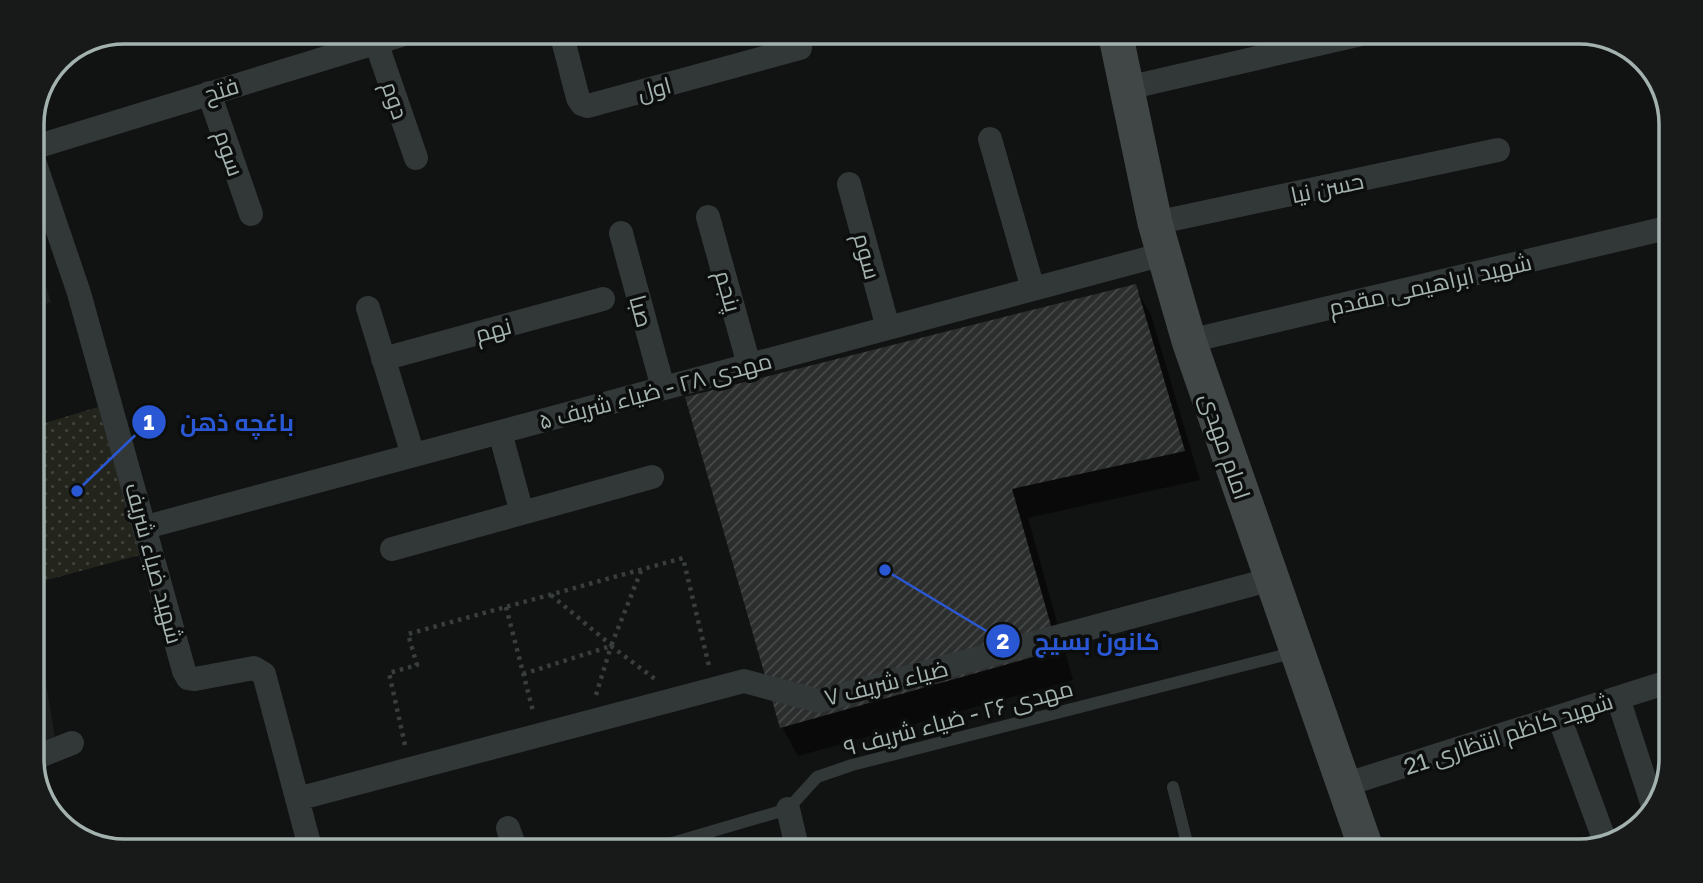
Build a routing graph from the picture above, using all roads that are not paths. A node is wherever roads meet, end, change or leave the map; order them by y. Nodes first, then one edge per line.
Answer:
1 (369, 44) edge
2 (377, 44) edge
3 (564, 44) edge
4 (1117, 44) edge
5 (1318, 44) edge
6 (800, 48) dead end
7 (1126, 88) junction
8 (209, 93) junction
9 (990, 139) dead end
10 (44, 144) edge
11 (1499, 150) dead end
12 (416, 158) dead end
13 (849, 184) dead end
14 (44, 190) edge
15 (251, 214) dead end
16 (708, 218) dead end
17 (1659, 230) edge
18 (621, 233) dead end
19 (1159, 239) junction
20 (1032, 289) junction
21 (603, 299) dead end
22 (368, 308) dead end
23 (888, 328) junction
24 (1189, 341) junction
25 (383, 359) junction
26 (750, 365) junction
27 (663, 388) junction
28 (500, 432) junction
29 (413, 455) junction
30 (652, 477) dead end
31 (522, 513) junction
32 (146, 527) junction
33 (392, 549) dead end
34 (1272, 579) junction
35 (1296, 652) junction
36 (1659, 685) edge
37 (1618, 698) junction
38 (1559, 717) junction
39 (72, 743) dead end
40 (44, 754) edge
41 (1344, 785) junction
42 (1173, 787) dead end
43 (1650, 797) edge
44 (298, 800) junction
45 (788, 809) junction
46 (508, 828) dead end
47 (1603, 836) edge
48 (308, 839) edge
49 (512, 839) edge
50 (688, 839) edge
51 (795, 839) edge
52 (1186, 839) edge
53 (1355, 839) edge

1 - 8 street, فتح
2 - 12 street, دوم
3 - 6 street, اول
4 - 7 main road, امام مهدی
5 - 7 street
7 - 19 main road, امام مهدی
8 - 10 street, فتح
8 - 15 street, سوم
9 - 20 street
11 - 19 street, حسن نیا
13 - 23 street, سوم
14 - 32 street, شهید ضیاء شریف
16 - 26 street, پنجم
17 - 24 street, شهید ابراهیمی مقدم
18 - 27 street, صبا
19 - 20 street, مهدی ۲۸ - ضیاء شریف ۵
19 - 24 main road, امام مهدی
20 - 23 street, مهدی ۲۸ - ضیاء شریف ۵
21 - 25 street, نهم
22 - 25 street
23 - 26 street, مهدی ۲۸ - ضیاء شریف ۵
24 - 34 main road, امام مهدی
25 - 29 street
26 - 27 street, مهدی ۲۸ - ضیاء شریف ۵
27 - 28 street, مهدی ۲۸ - ضیاء شریف ۵
28 - 29 street, مهدی ۲۸ - ضیاء شریف ۵
28 - 31 street
29 - 32 street, مهدی ۲۸ - ضیاء شریف ۵
30 - 31 street
31 - 33 street
32 - 44 street, شهید ضیاء شریف
34 - 35 main road, امام مهدی
34 - 44 street, ضیاء شریف ۷
35 - 41 main road, امام مهدی
35 - 45 lane, مهدی ۲۶ - ضیاء شریف ۹
36 - 37 street, شهید کاظم انتظاری 21
37 - 38 street, شهید کاظم انتظاری 21
37 - 43 street
38 - 41 street, شهید کاظم انتظاری 21
38 - 47 street
39 - 40 street
41 - 53 main road, امام مهدی
42 - 52 lane
44 - 48 street, شهید ضیاء شریف
45 - 50 lane
45 - 51 street
46 - 49 street

